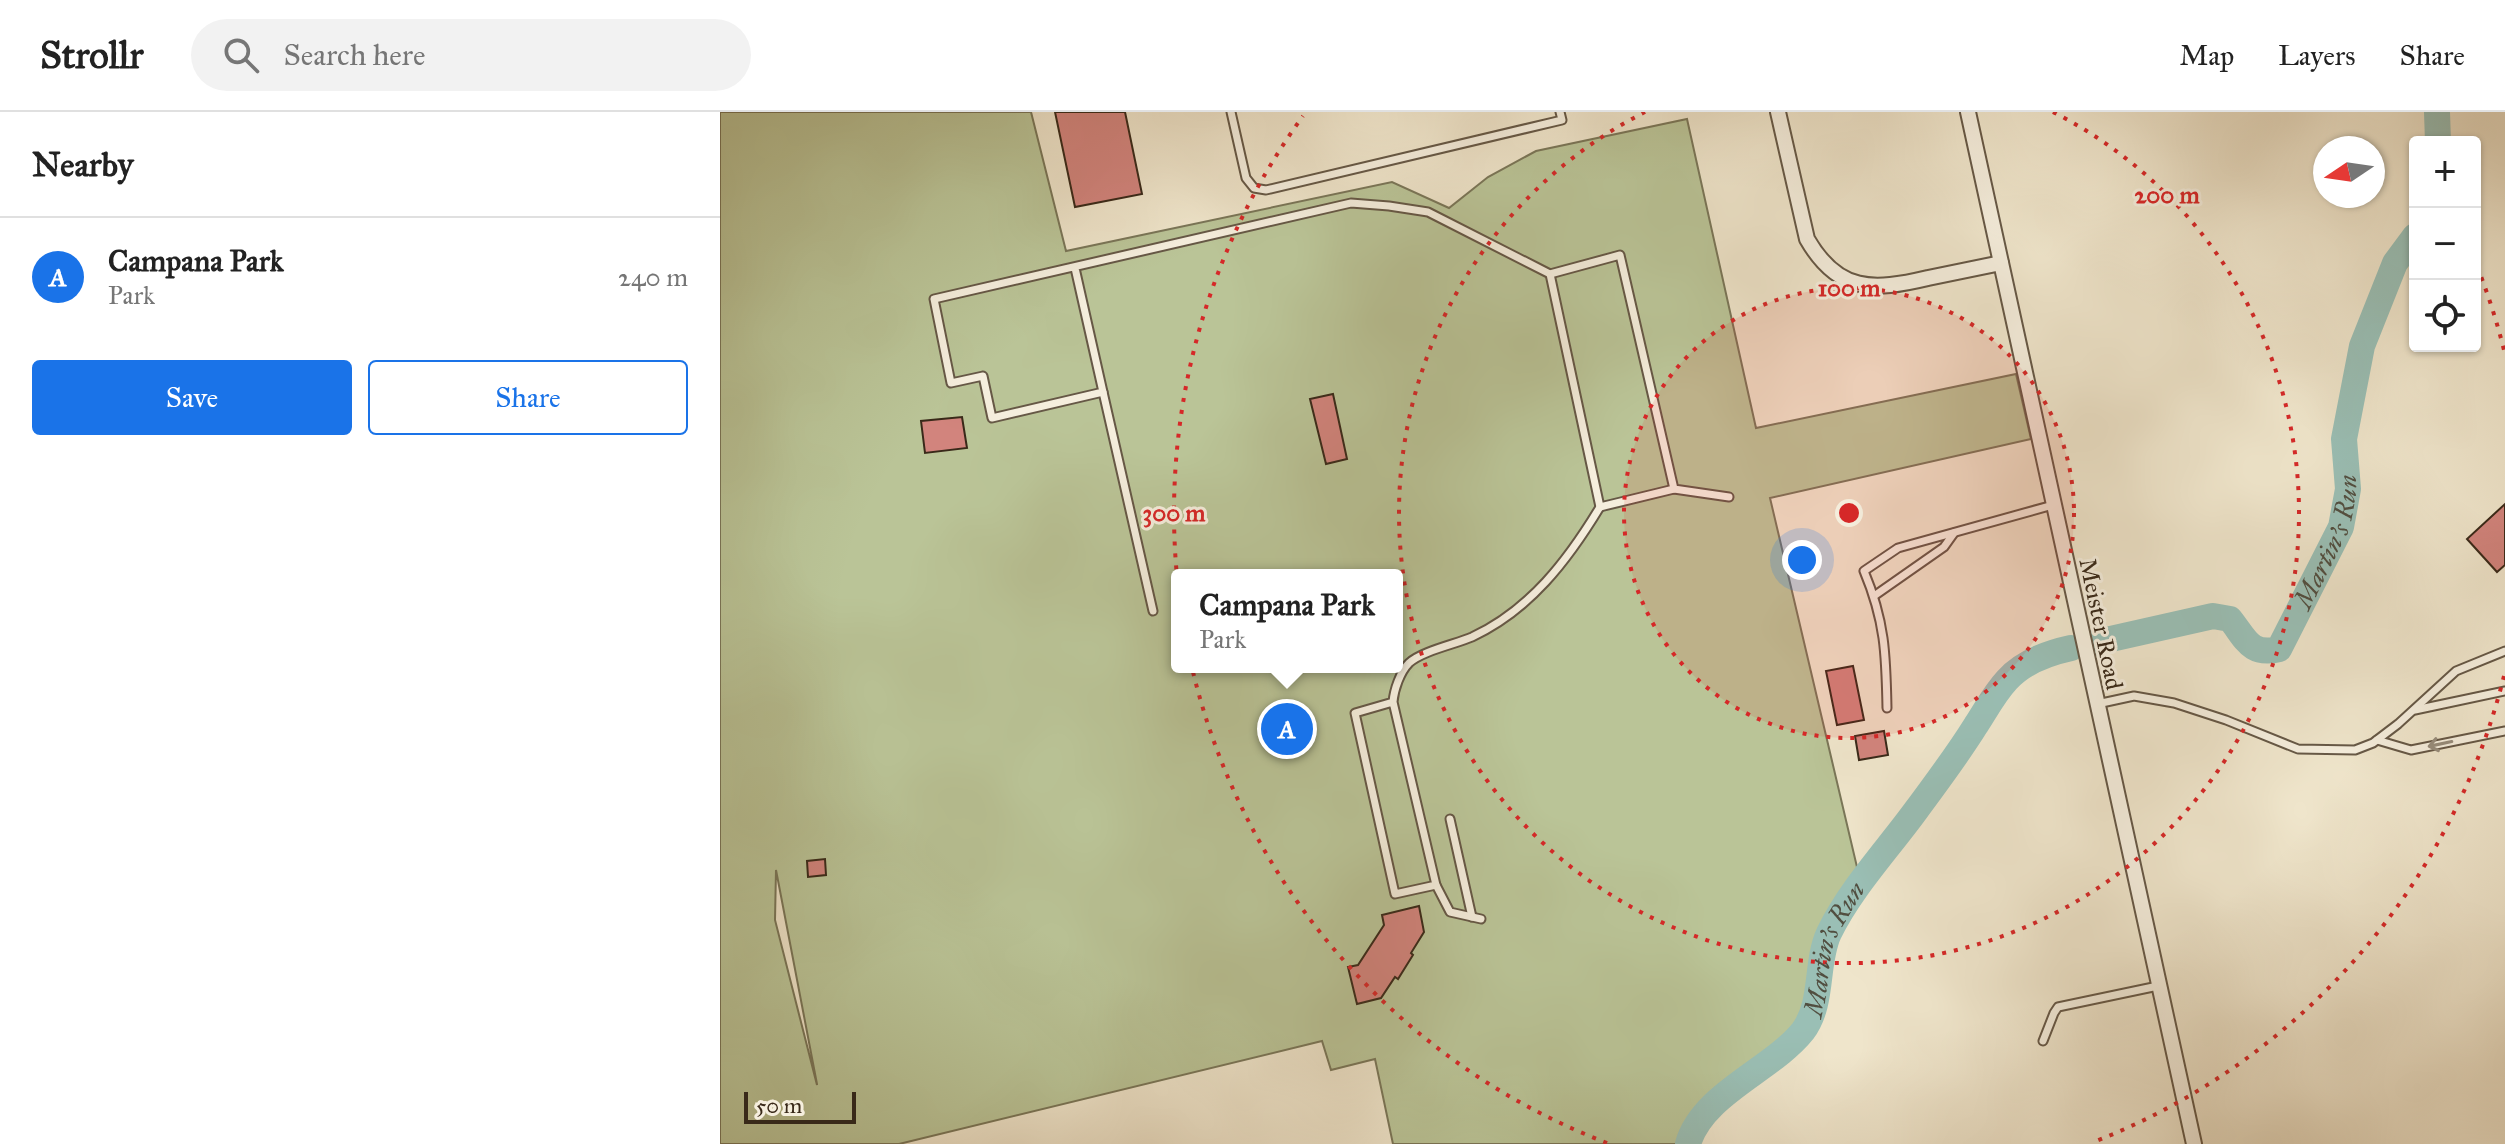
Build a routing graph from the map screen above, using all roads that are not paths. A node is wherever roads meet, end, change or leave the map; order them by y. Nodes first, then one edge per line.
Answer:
1 (1231, 112) edge
2 (1560, 112) edge
3 (1778, 112) edge
4 (1968, 112) edge
5 (2001, 263) junction
6 (1075, 268) junction
7 (1550, 274) junction
8 (1103, 392) junction
9 (1674, 489) junction
10 (1729, 497) dead end
11 (2053, 505) junction
12 (1600, 507) junction
13 (1955, 532) junction
14 (1874, 596) junction
15 (1153, 611) dead end
16 (2505, 651) edge
17 (2505, 691) edge
18 (1393, 702) junction
19 (2096, 704) junction
20 (1887, 708) dead end
21 (2413, 711) junction
22 (2505, 731) edge
23 (2377, 740) junction
24 (1450, 819) dead end
25 (1436, 885) junction
26 (1472, 917) junction
27 (1481, 919) dead end
28 (2158, 986) junction
29 (2043, 1041) dead end
30 (2194, 1144) edge

1 - 2 lane
3 - 5 street
4 - 5 street, Meister Road
5 - 11 street, Meister Road
6 - 7 lane
6 - 8 lane
6 - 8 lane
7 - 9 lane
7 - 12 lane
8 - 15 lane
9 - 10 lane
9 - 12 lane
11 - 13 lane
11 - 19 street, Meister Road
12 - 18 lane
13 - 14 lane
13 - 14 lane
14 - 20 lane
16 - 21 lane
17 - 21 lane
18 - 25 lane
18 - 25 lane
19 - 23 lane
19 - 28 street, Meister Road
21 - 23 lane
22 -> 23 lane
24 - 26 lane
25 - 26 lane
26 - 27 lane
28 - 29 lane
28 - 30 street, Meister Road

